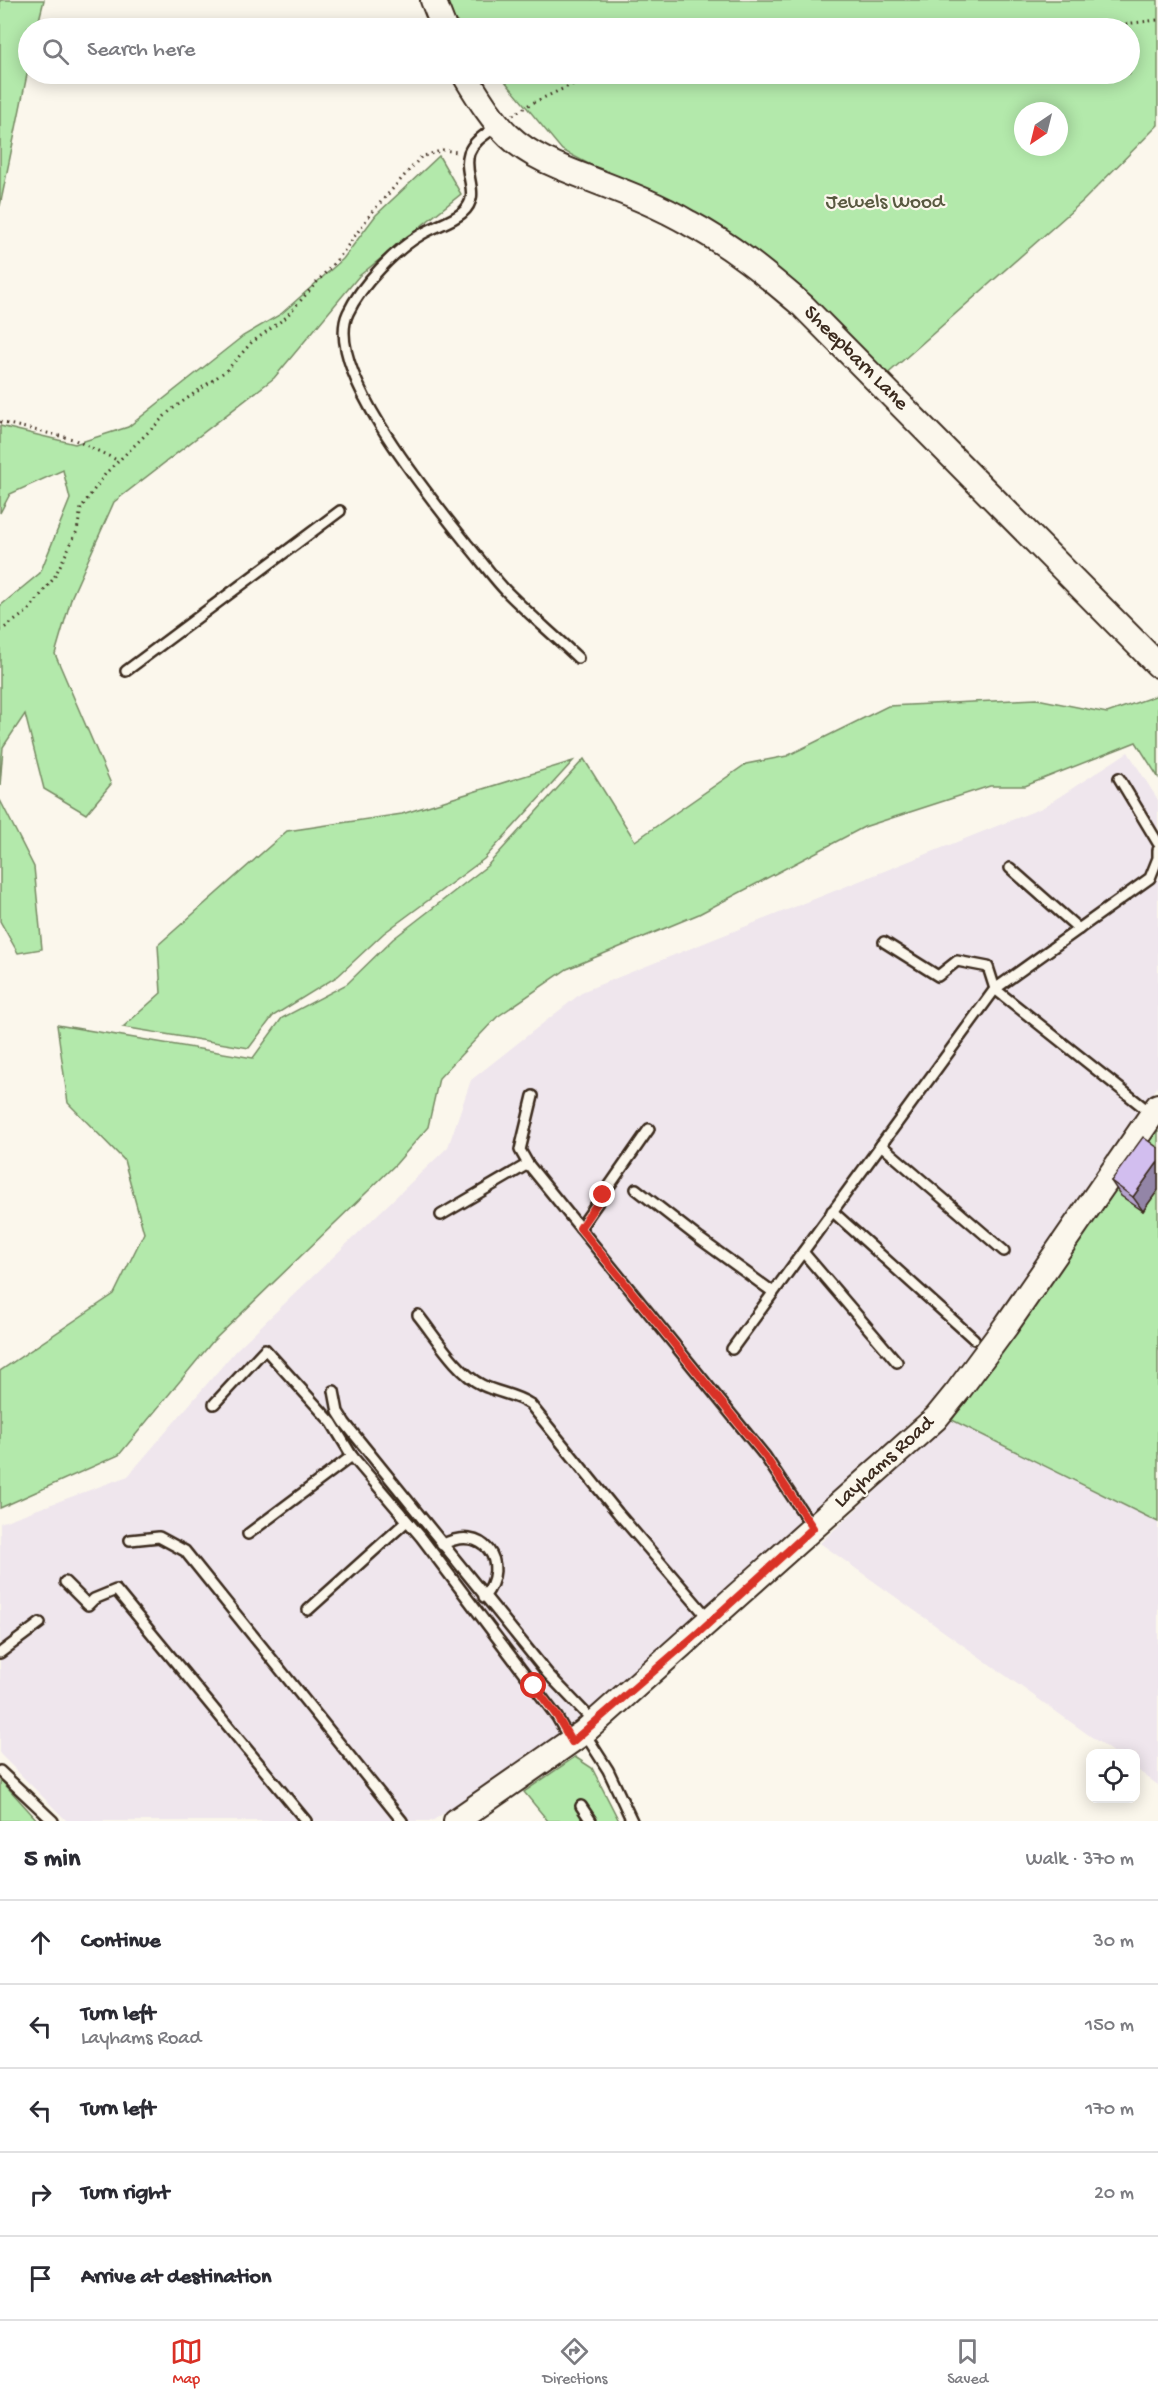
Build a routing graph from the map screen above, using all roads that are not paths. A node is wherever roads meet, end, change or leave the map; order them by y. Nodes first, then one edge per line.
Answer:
1 (433, 0) edge
2 (440, 18) edge
3 (471, 84) edge
4 (499, 125) junction
5 (340, 511) dead end
6 (578, 658) dead end
7 (1158, 665) edge
8 (126, 671) dead end
9 (1119, 778) dead end
10 (1158, 843) edge
11 (1158, 850) edge
12 (1010, 868) dead end
13 (1079, 929) junction
14 (884, 942) dead end
15 (995, 989) junction
16 (533, 1096) dead end
17 (1155, 1110) edge
18 (649, 1129) dead end
19 (881, 1145) junction
20 (528, 1164) junction
21 (636, 1189) dead end
22 (832, 1211) junction
23 (441, 1215) dead end
24 (580, 1228) junction
25 (1004, 1251) dead end
26 (803, 1252) junction
27 (773, 1292) junction
28 (418, 1315) dead end
29 (974, 1339) dead end
30 (732, 1349) dead end
31 (897, 1362) dead end
32 (333, 1391) dead end
33 (214, 1404) dead end
34 (352, 1456) junction
35 (407, 1521) junction
36 (813, 1528) junction
37 (248, 1534) dead end
38 (130, 1540) dead end
39 (442, 1545) junction
40 (65, 1582) dead end
41 (484, 1597) junction
42 (308, 1610) dead end
43 (711, 1621) junction
44 (40, 1623) dead end
45 (0, 1653) edge
46 (583, 1732) junction
47 (0, 1771) edge
48 (581, 1806) dead end
49 (52, 1821) edge
50 (306, 1821) edge
51 (402, 1821) edge
52 (456, 1821) edge
53 (591, 1821) edge
54 (632, 1821) edge

1 - 2 street
3 - 4 street, Sheepbarn Lane
4 - 6 lane
4 - 7 street, Sheepbarn Lane
5 - 8 lane
9 - 10 lane
11 - 13 lane
12 - 13 lane
13 - 15 lane
14 - 15 lane
15 - 17 lane
15 - 19 lane
16 - 20 lane
17 - 36 street, Layhams Road
18 - 24 lane
19 - 22 lane
19 - 25 lane
20 - 23 lane
20 - 24 lane
21 - 27 lane
22 - 26 lane
22 - 29 lane
24 - 36 lane
26 - 27 lane
26 - 31 lane
27 - 30 lane
28 - 43 lane
32 - 39 lane
33 - 34 lane
34 - 35 lane
34 - 37 lane
35 - 42 lane
35 - 46 lane
36 - 43 street, Layhams Road
38 - 51 lane
39 - 41 lane
39 - 41 lane
40 - 50 lane
41 - 46 lane
43 - 46 street, Layhams Road
44 - 45 lane
46 - 52 street, Layhams Road
46 - 54 lane
47 - 49 lane
48 - 53 lane

